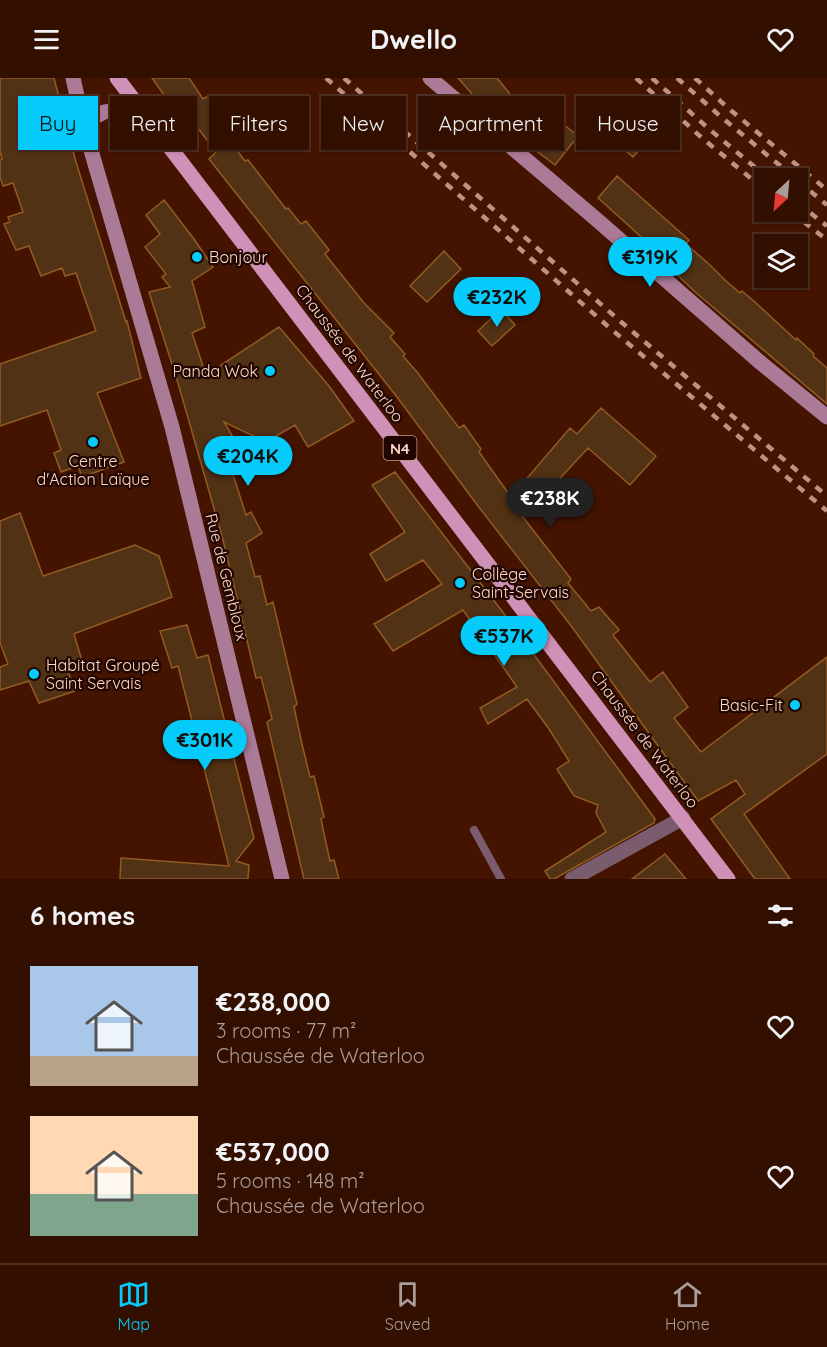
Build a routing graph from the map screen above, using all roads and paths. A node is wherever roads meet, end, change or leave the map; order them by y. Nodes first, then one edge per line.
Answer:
1 (74, 78) edge
2 (117, 78) edge
3 (430, 78) edge
4 (78, 96) edge
5 (131, 96) edge
6 (91, 150) edge
7 (172, 150) edge
8 (827, 417) edge
9 (683, 818) junction
10 (474, 830) dead end
11 (282, 879) edge
12 (501, 879) edge
13 (572, 879) edge
14 (728, 879) edge

1 - 4 main road, Rue de Gembloux
2 - 5 main road, Chaussée de Waterloo / N4
3 - 8 main road
6 - 11 main road, Rue de Gembloux
7 - 9 main road, Chaussée de Waterloo / N4
9 - 13 street
9 - 14 main road, Chaussée de Waterloo / N4
10 - 12 lane

